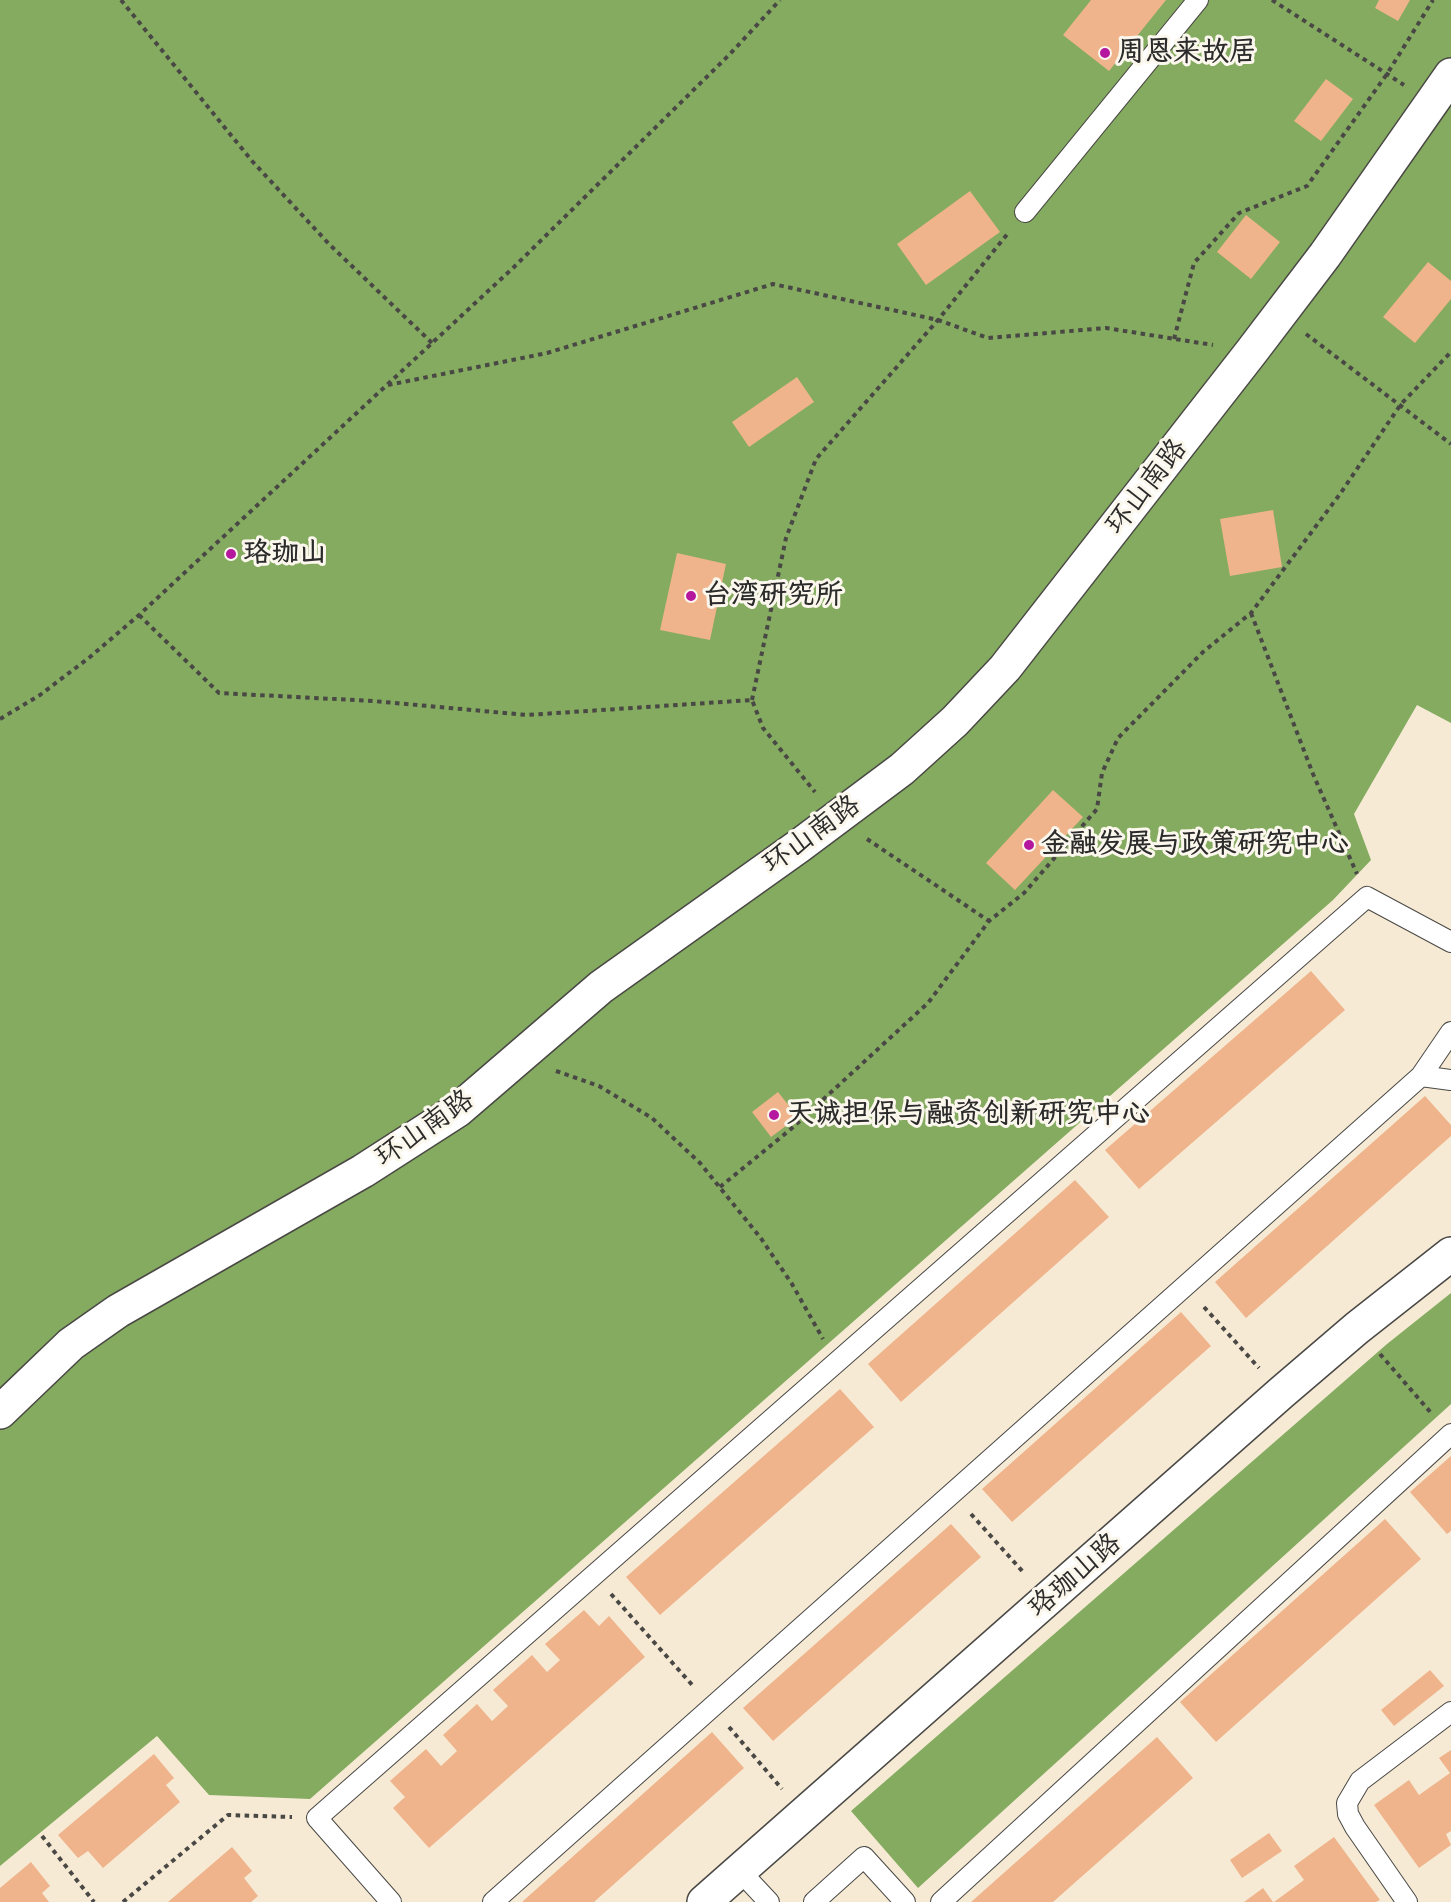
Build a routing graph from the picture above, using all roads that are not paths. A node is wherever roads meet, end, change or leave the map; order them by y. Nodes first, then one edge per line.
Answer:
1 (1198, 0) edge
2 (1451, 75) edge
3 (1025, 212) road end
4 (1451, 942) edge
5 (1451, 1032) edge
6 (1421, 1076) junction
7 (1451, 1080) edge
8 (1451, 1254) edge
9 (0, 1412) edge
10 (1450, 1435) edge
11 (1451, 1712) edge
12 (739, 1870) junction
13 (391, 1902) edge
14 (493, 1902) edge
15 (704, 1902) edge
16 (769, 1902) edge
17 (814, 1902) edge
18 (905, 1902) edge
19 (941, 1902) edge
20 (1407, 1902) edge

1 - 3 lane
2 - 9 street, 环山南路
4 - 13 lane
5 - 6 lane
6 - 7 lane
6 - 14 lane
8 - 12 street, 珞珈山路
10 - 19 lane
11 - 20 lane
12 - 15 street, 珞珈山路
12 - 16 lane
17 - 18 lane

